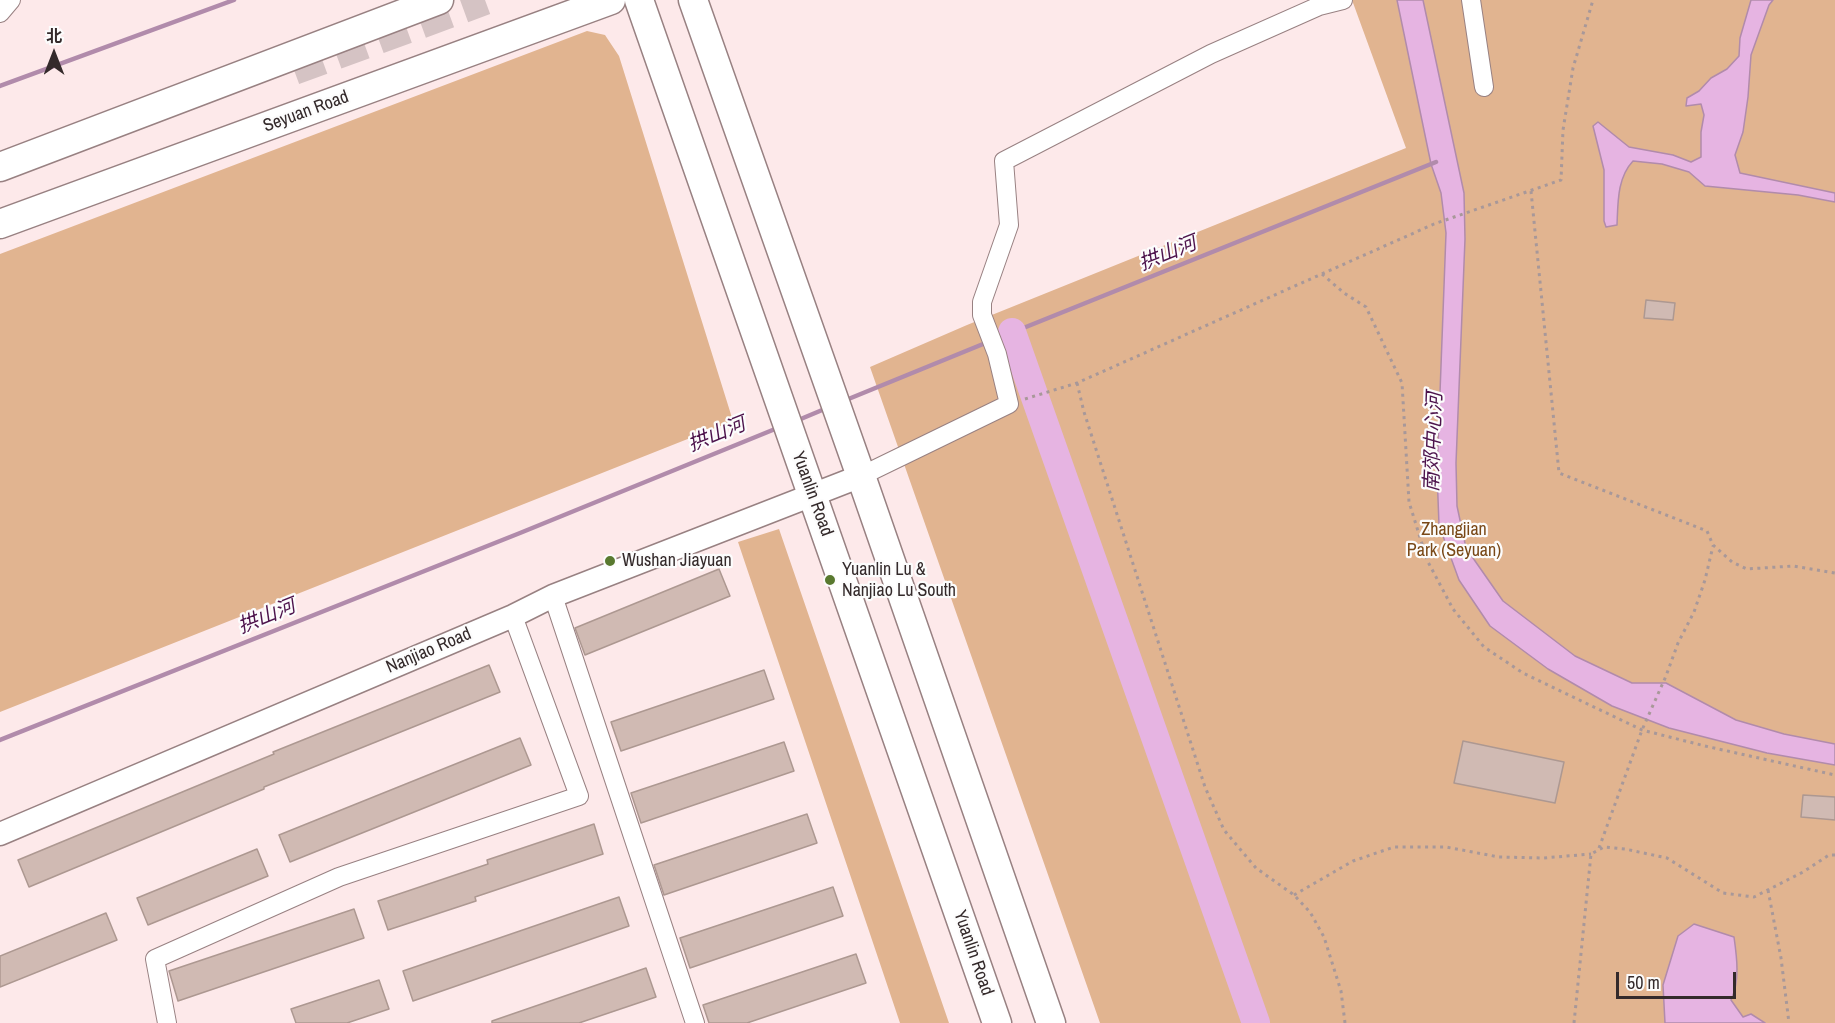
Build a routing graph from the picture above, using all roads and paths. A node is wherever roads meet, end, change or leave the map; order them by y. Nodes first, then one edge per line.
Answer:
1 (11, 0) edge
2 (439, 0) edge
3 (611, 0) edge
4 (639, 0) edge
5 (693, 0) edge
6 (1343, 0) edge
7 (1471, 0) edge
8 (1593, 0) edge
9 (0, 14) edge
10 (1484, 87) dead end
11 (0, 167) edge
12 (1531, 191) junction
13 (0, 224) edge
14 (1322, 274) junction
15 (1077, 382) junction
16 (1009, 404) junction
17 (861, 476) junction
18 (812, 494) junction
19 (1713, 545) junction
20 (1835, 573) edge
21 (553, 596) junction
22 (513, 616) junction
23 (1642, 730) junction
24 (1835, 775) edge
25 (0, 834) edge
26 (1599, 850) junction
27 (1591, 854) junction
28 (1835, 855) edge
29 (1768, 890) junction
30 (1294, 895) junction
31 (167, 1023) edge
32 (694, 1023) edge
33 (997, 1023) edge
34 (1051, 1023) edge
35 (1345, 1023) edge
36 (1574, 1023) edge
37 (1789, 1023) edge

1 - 9 street
2 - 11 main road
3 - 13 main road, Seyuan Road
4 - 18 main road, Yuanlin Road
5 - 17 main road
6 - 16 street
7 - 10 street
8 - 12 path
12 - 14 path
12 - 19 path
14 - 15 path
14 - 23 path
15 - 16 path
15 - 30 path
16 - 17 street
17 - 18 street, Nanjiao Road
17 - 34 main road
18 - 21 street, Nanjiao Road
18 - 33 main road, Yuanlin Road
19 - 20 path
19 - 23 path
21 - 22 street, Nanjiao Road
21 - 32 street
22 - 25 street, Nanjiao Road
22 - 31 street
23 - 24 path
23 - 26 path
26 - 27 path
26 - 29 path
27 - 30 path
27 - 36 path
28 - 29 path
29 - 37 path
30 - 35 path

